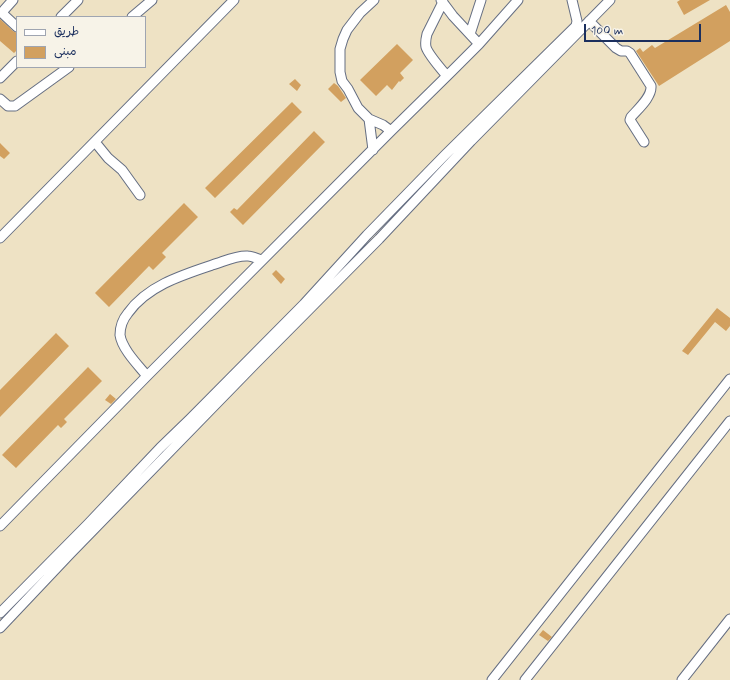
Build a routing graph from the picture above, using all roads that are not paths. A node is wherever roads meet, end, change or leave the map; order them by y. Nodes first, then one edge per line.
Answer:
1 (13, 0) edge
2 (78, 0) edge
3 (152, 0) edge
4 (234, 0) edge
5 (374, 0) edge
6 (481, 0) edge
7 (518, 0) edge
8 (572, 0) edge
9 (610, 0) edge
10 (442, 1) edge
11 (62, 16) edge
12 (133, 16) edge
13 (589, 21) junction
14 (16, 26) edge
15 (470, 34) junction
16 (479, 44) junction
17 (16, 62) edge
18 (68, 68) edge
19 (447, 76) junction
20 (0, 78) edge
21 (0, 99) edge
22 (369, 119) junction
23 (391, 131) junction
24 (95, 142) junction
25 (644, 142) dead end
26 (373, 150) junction
27 (140, 195) dead end
28 (0, 238) edge
29 (262, 260) junction
30 (147, 376) junction
31 (730, 379) edge
32 (730, 421) edge
33 (0, 526) edge
34 (0, 613) edge
35 (730, 619) edge
36 (0, 628) edge
37 (492, 680) edge
38 (525, 680) edge
39 (682, 680) edge

1 - 14 street
2 - 11 street
3 - 12 street
4 - 24 street
5 - 22 street
6 - 15 street
7 - 16 street
8 - 34 street
9 - 13 street
10 - 15 street
10 - 19 street
13 - 25 street
13 - 36 street
15 - 16 street
16 - 19 street
17 - 20 street
18 - 21 street
19 - 23 street
22 - 23 street
22 - 26 street
23 - 26 street
24 - 27 street
24 - 28 street
26 - 29 street
29 - 30 street
29 - 30 street
30 - 33 street
31 - 37 street
32 - 38 street
35 - 39 street

